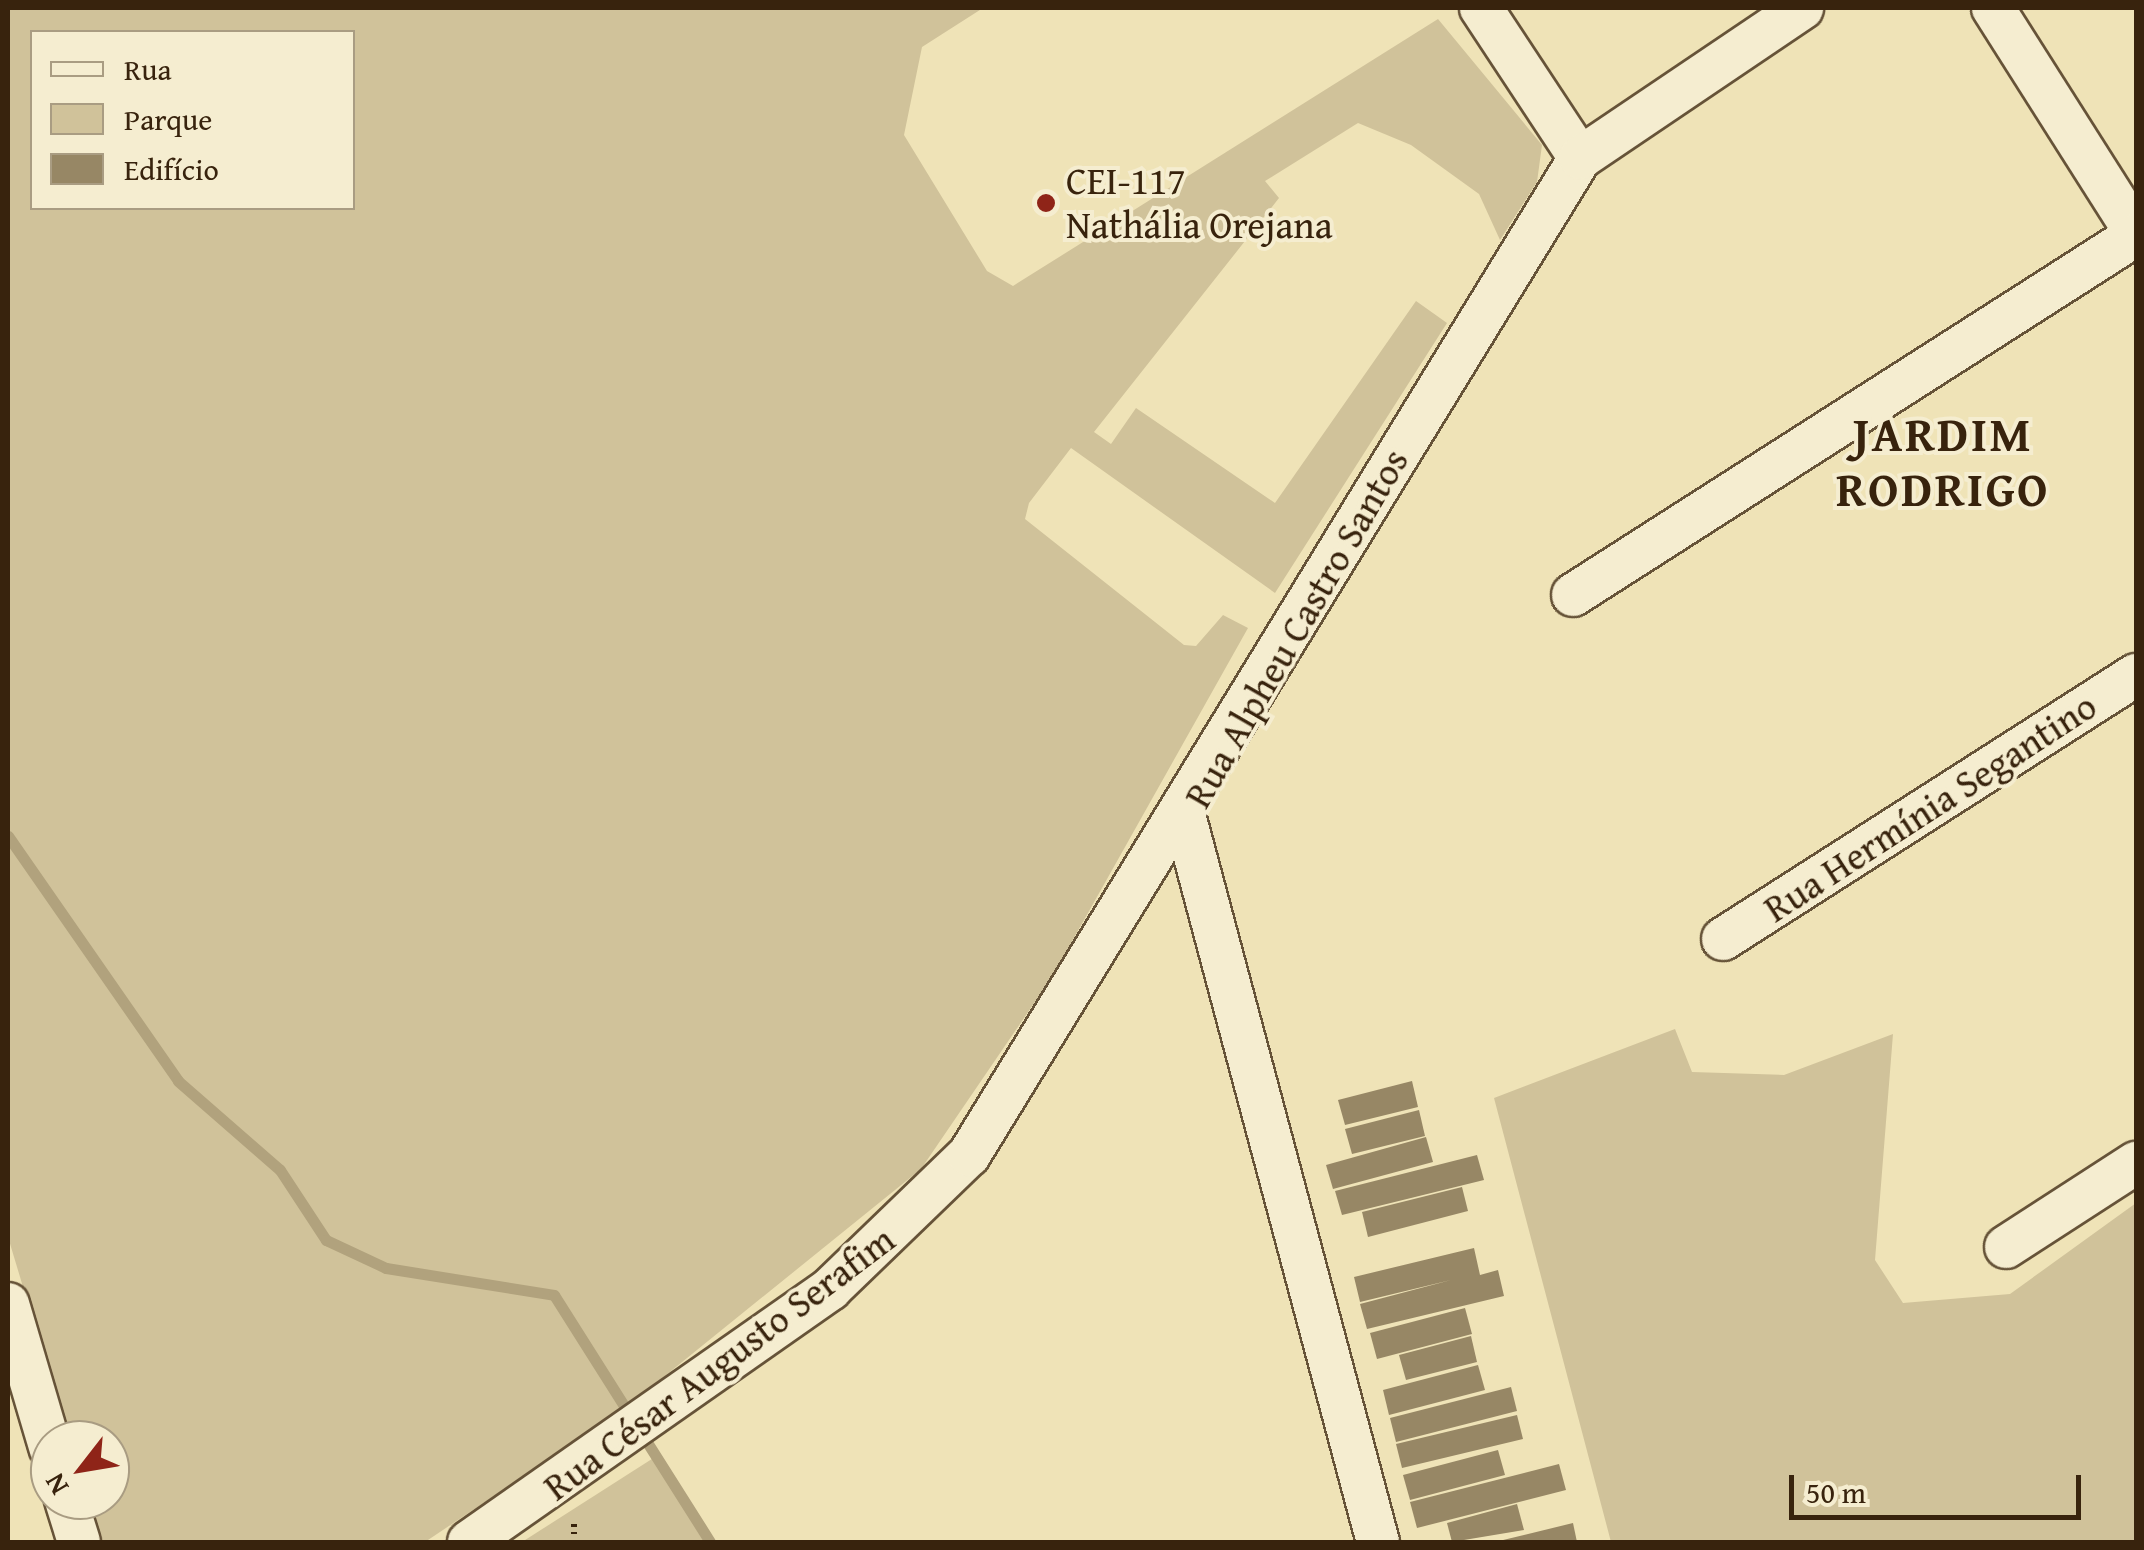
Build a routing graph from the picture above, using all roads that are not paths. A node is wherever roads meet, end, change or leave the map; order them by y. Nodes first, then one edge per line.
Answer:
1 (1480, 8) edge
2 (1802, 8) edge
3 (1993, 8) edge
4 (1580, 158) junction
5 (2136, 234) edge
6 (1573, 595) dead end
7 (2136, 675) edge
8 (1184, 816) junction
9 (1723, 939) dead end
10 (2136, 1164) edge
11 (2006, 1248) dead end
12 (8, 1304) edge
13 (42, 1420) edge
14 (469, 1542) edge
15 (1378, 1542) edge

1 - 4 street
2 - 4 street
3 - 5 street
4 - 8 street, Rua Alpheu Castro Santos
5 - 6 street
7 - 9 street, Rua Hermínia Segantino
8 - 14 street, Rua César Augusto Serafim
8 - 15 street, Rua Alpheu Castro Santos
10 - 11 street
12 - 13 street

